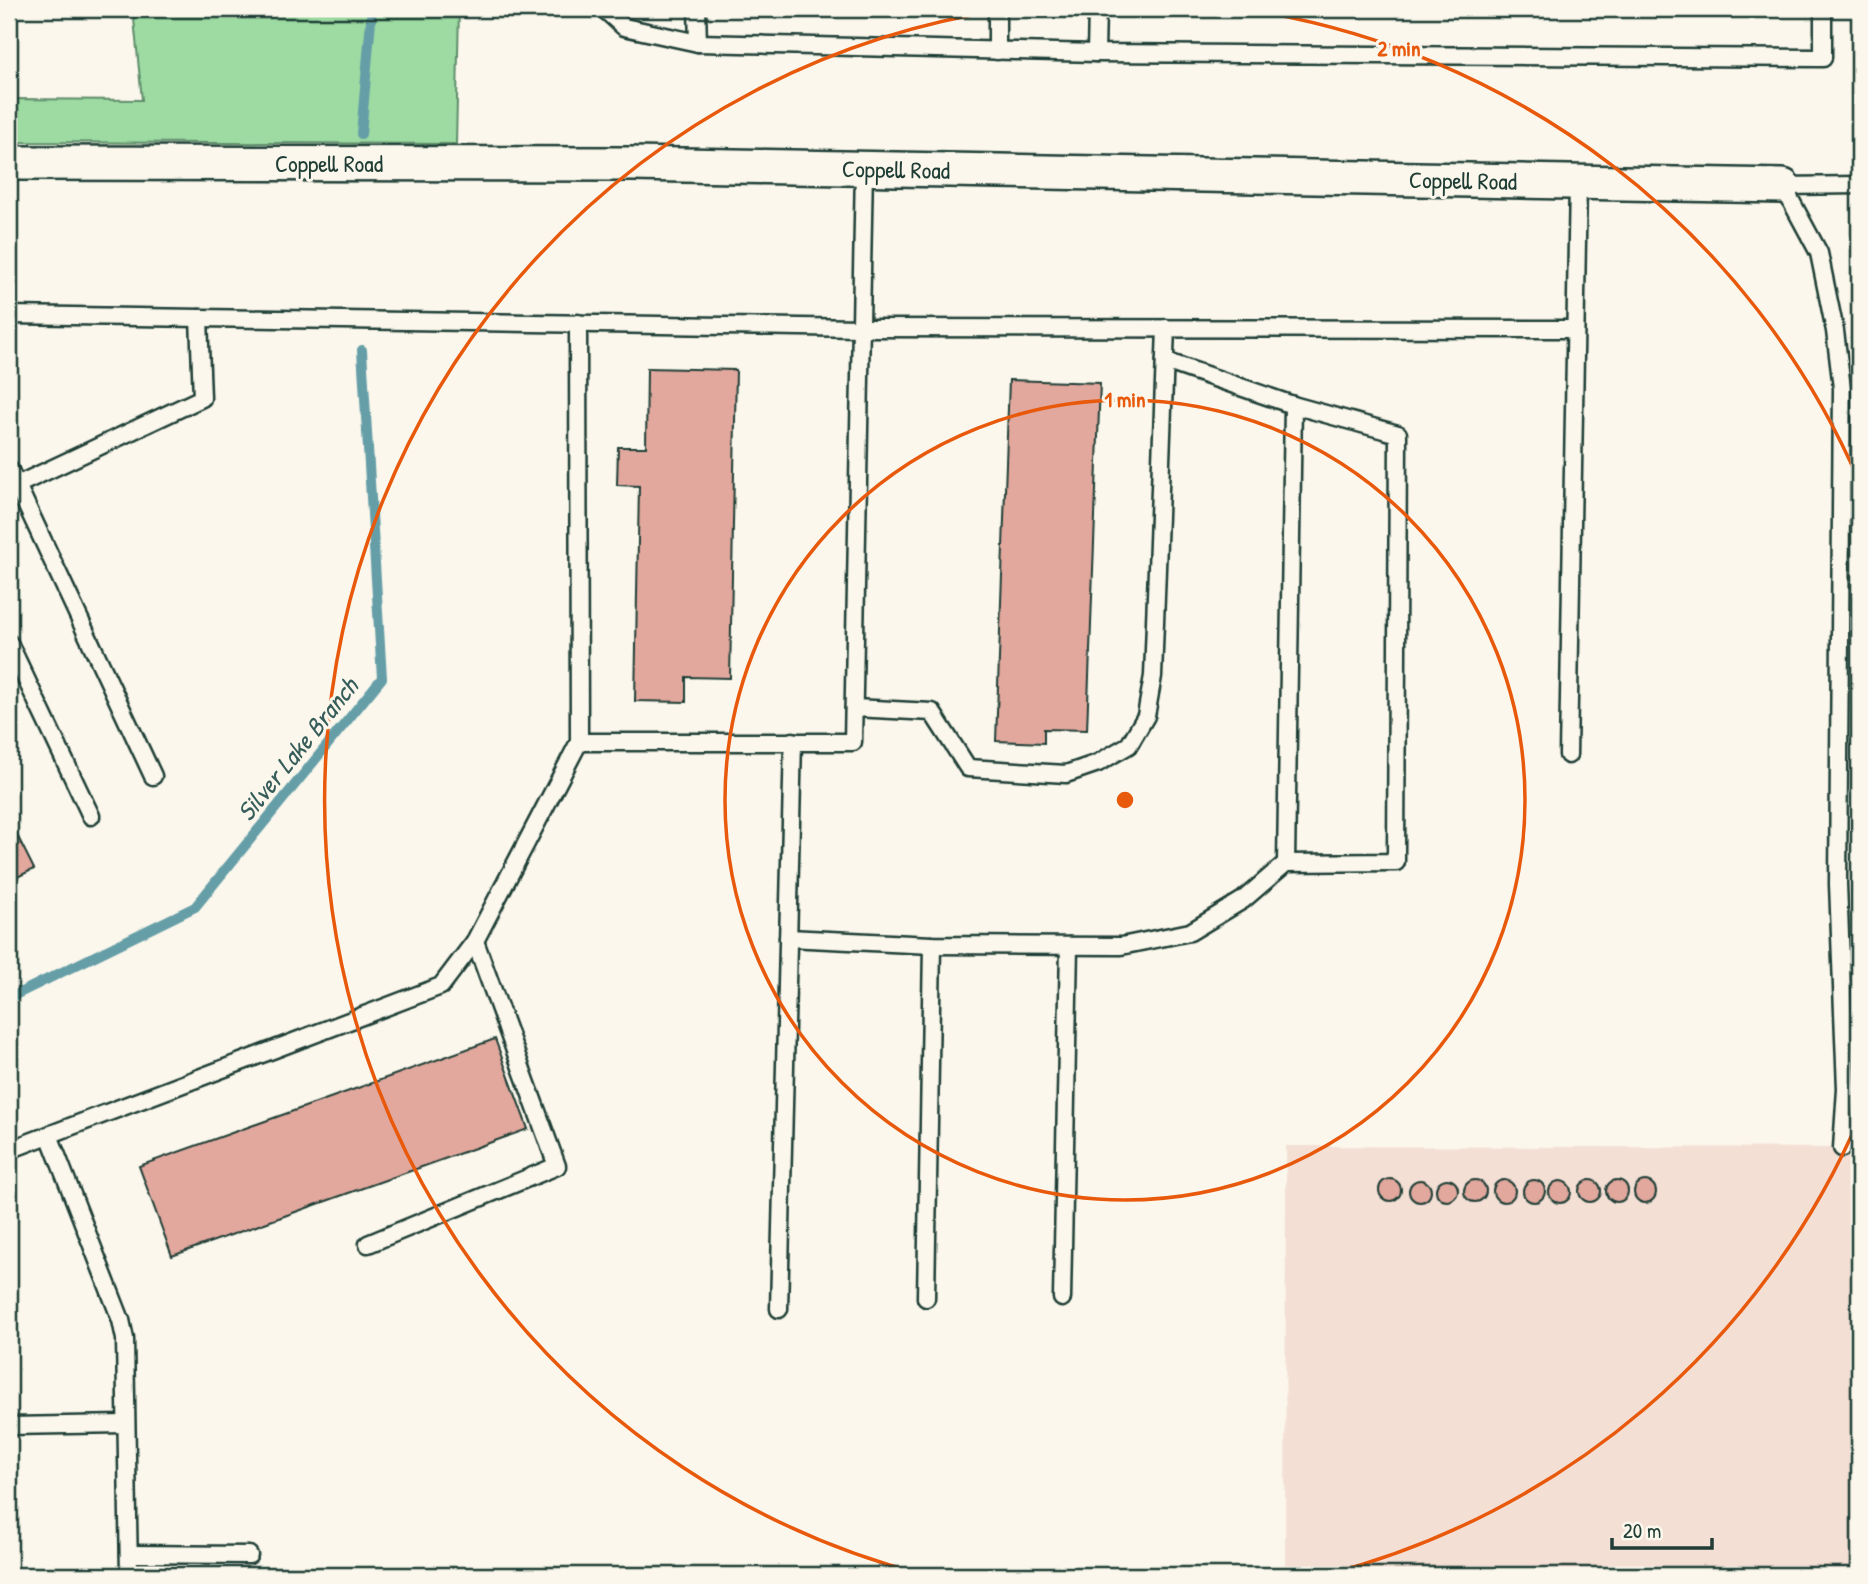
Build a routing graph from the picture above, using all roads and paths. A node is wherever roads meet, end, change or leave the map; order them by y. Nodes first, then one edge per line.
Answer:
1 (604, 9) edge
2 (697, 9) edge
3 (997, 9) edge
4 (1097, 9) edge
5 (1823, 9) edge
6 (698, 43) junction
7 (997, 51) junction
8 (1096, 53) junction
9 (9, 163) edge
10 (864, 168) junction
11 (1578, 182) junction
12 (1859, 185) edge
13 (1783, 186) junction
14 (9, 315) edge
15 (199, 318) junction
16 (578, 323) junction
17 (861, 328) junction
18 (1166, 328) junction
19 (1575, 329) junction
20 (1166, 361) junction
21 (1293, 405) junction
22 (9, 469) edge
23 (17, 485) junction
24 (9, 643) edge
25 (854, 708) junction
26 (579, 741) junction
27 (793, 741) junction
28 (1568, 755) dead end
29 (153, 776) dead end
30 (91, 816) dead end
31 (1286, 863) junction
32 (788, 938) junction
33 (475, 941) junction
34 (932, 945) junction
35 (1069, 946) junction
36 (49, 1135) junction
37 (1842, 1148) dead end
38 (9, 1150) edge
39 (368, 1244) dead end
40 (926, 1298) dead end
41 (1062, 1298) dead end
42 (779, 1309) dead end
43 (125, 1424) junction
44 (9, 1426) edge
45 (129, 1554) junction
46 (249, 1555) dead end
47 (128, 1575) edge

1 - 6 lane
2 - 6 lane
3 - 7 lane
4 - 8 lane
5 - 8 lane
6 - 7 lane
7 - 8 lane
9 - 10 street, Coppell Road
10 - 11 street, Coppell Road
10 - 17 lane
11 - 13 street, Coppell Road
11 - 19 lane
12 - 13 lane
13 - 37 lane
14 - 15 lane
15 - 16 lane
15 - 23 lane
16 - 17 lane
16 - 26 lane
17 - 18 lane
17 - 25 lane
18 - 19 lane
18 - 20 lane
19 - 28 lane
20 - 21 lane
20 - 25 lane
21 - 31 lane
21 - 31 lane
22 - 23 lane
23 - 29 lane
24 - 30 lane
25 - 27 lane
26 - 27 lane
26 - 33 lane
27 - 32 lane
31 - 35 lane
32 - 34 lane
32 - 42 lane
33 - 36 lane
33 - 39 lane
34 - 35 lane
34 - 40 lane
35 - 41 lane
36 - 38 lane
36 - 43 lane
43 - 44 lane
43 - 45 lane
45 - 46 lane
45 - 47 lane

